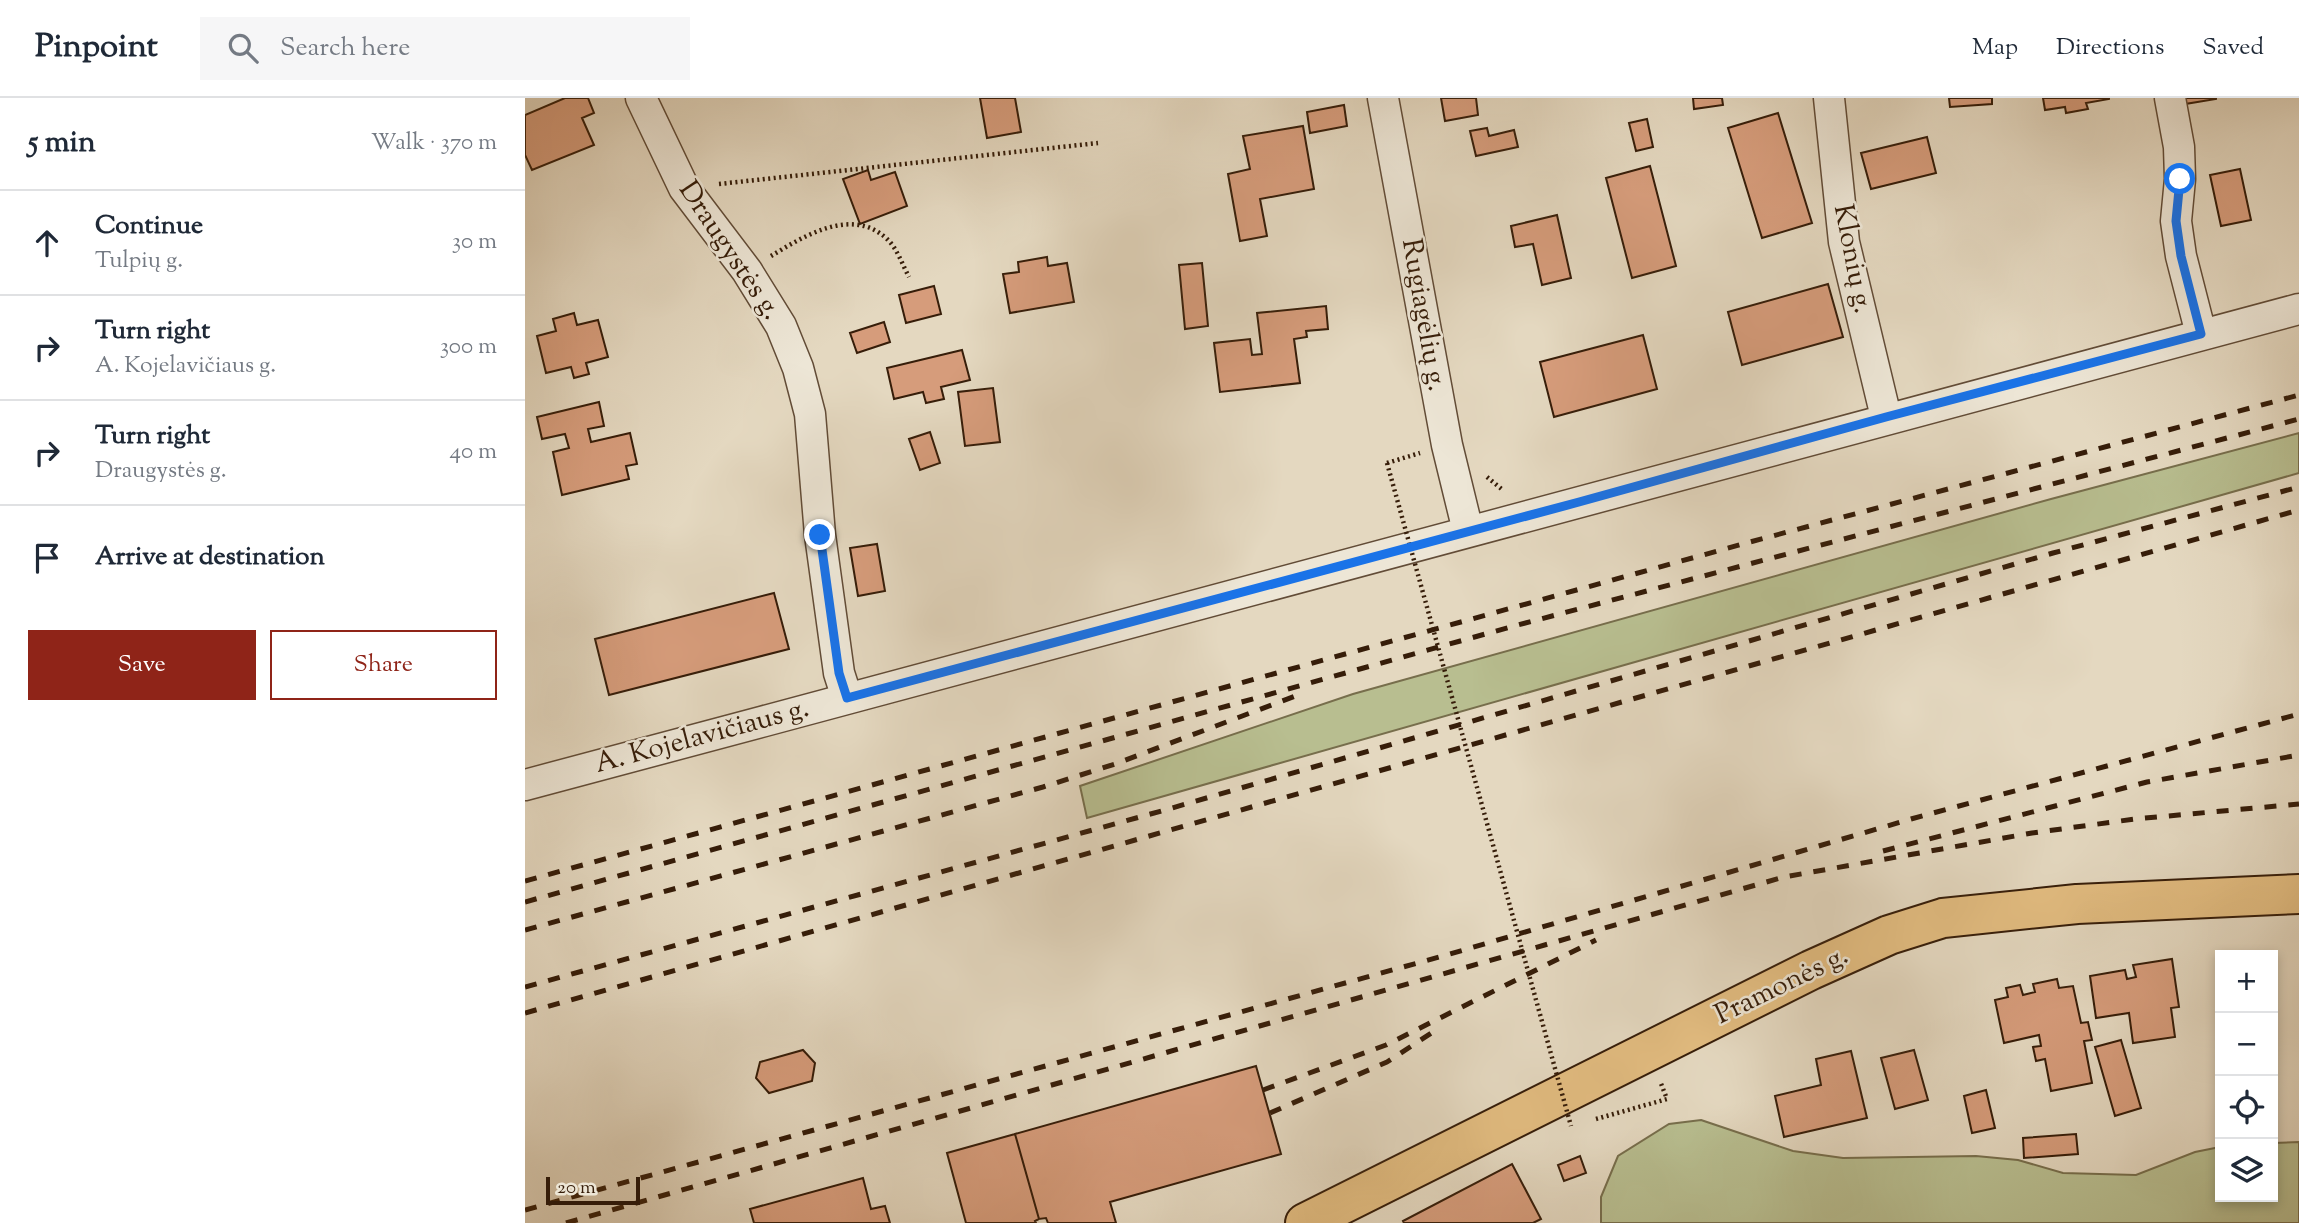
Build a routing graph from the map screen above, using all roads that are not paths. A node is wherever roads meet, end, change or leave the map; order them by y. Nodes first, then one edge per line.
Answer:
1 (641, 98) edge
2 (1383, 98) edge
3 (1829, 98) edge
4 (2170, 98) edge
5 (2299, 309) edge
6 (2201, 334) junction
7 (1886, 417) junction
8 (1468, 531) junction
9 (847, 698) junction
10 (525, 785) edge
11 (2299, 894) edge
12 (1305, 1223) edge

1 - 9 street, Draugystės g.
2 - 8 street, Rugiagėlių g.
3 - 7 street, Klonių g.
4 - 6 street
5 - 6 street, A. Kojelavičiaus g.
6 - 7 street, A. Kojelavičiaus g.
7 - 8 street, A. Kojelavičiaus g.
8 - 9 street, A. Kojelavičiaus g.
9 - 10 street, A. Kojelavičiaus g.
11 - 12 main road, Pramonės g.

